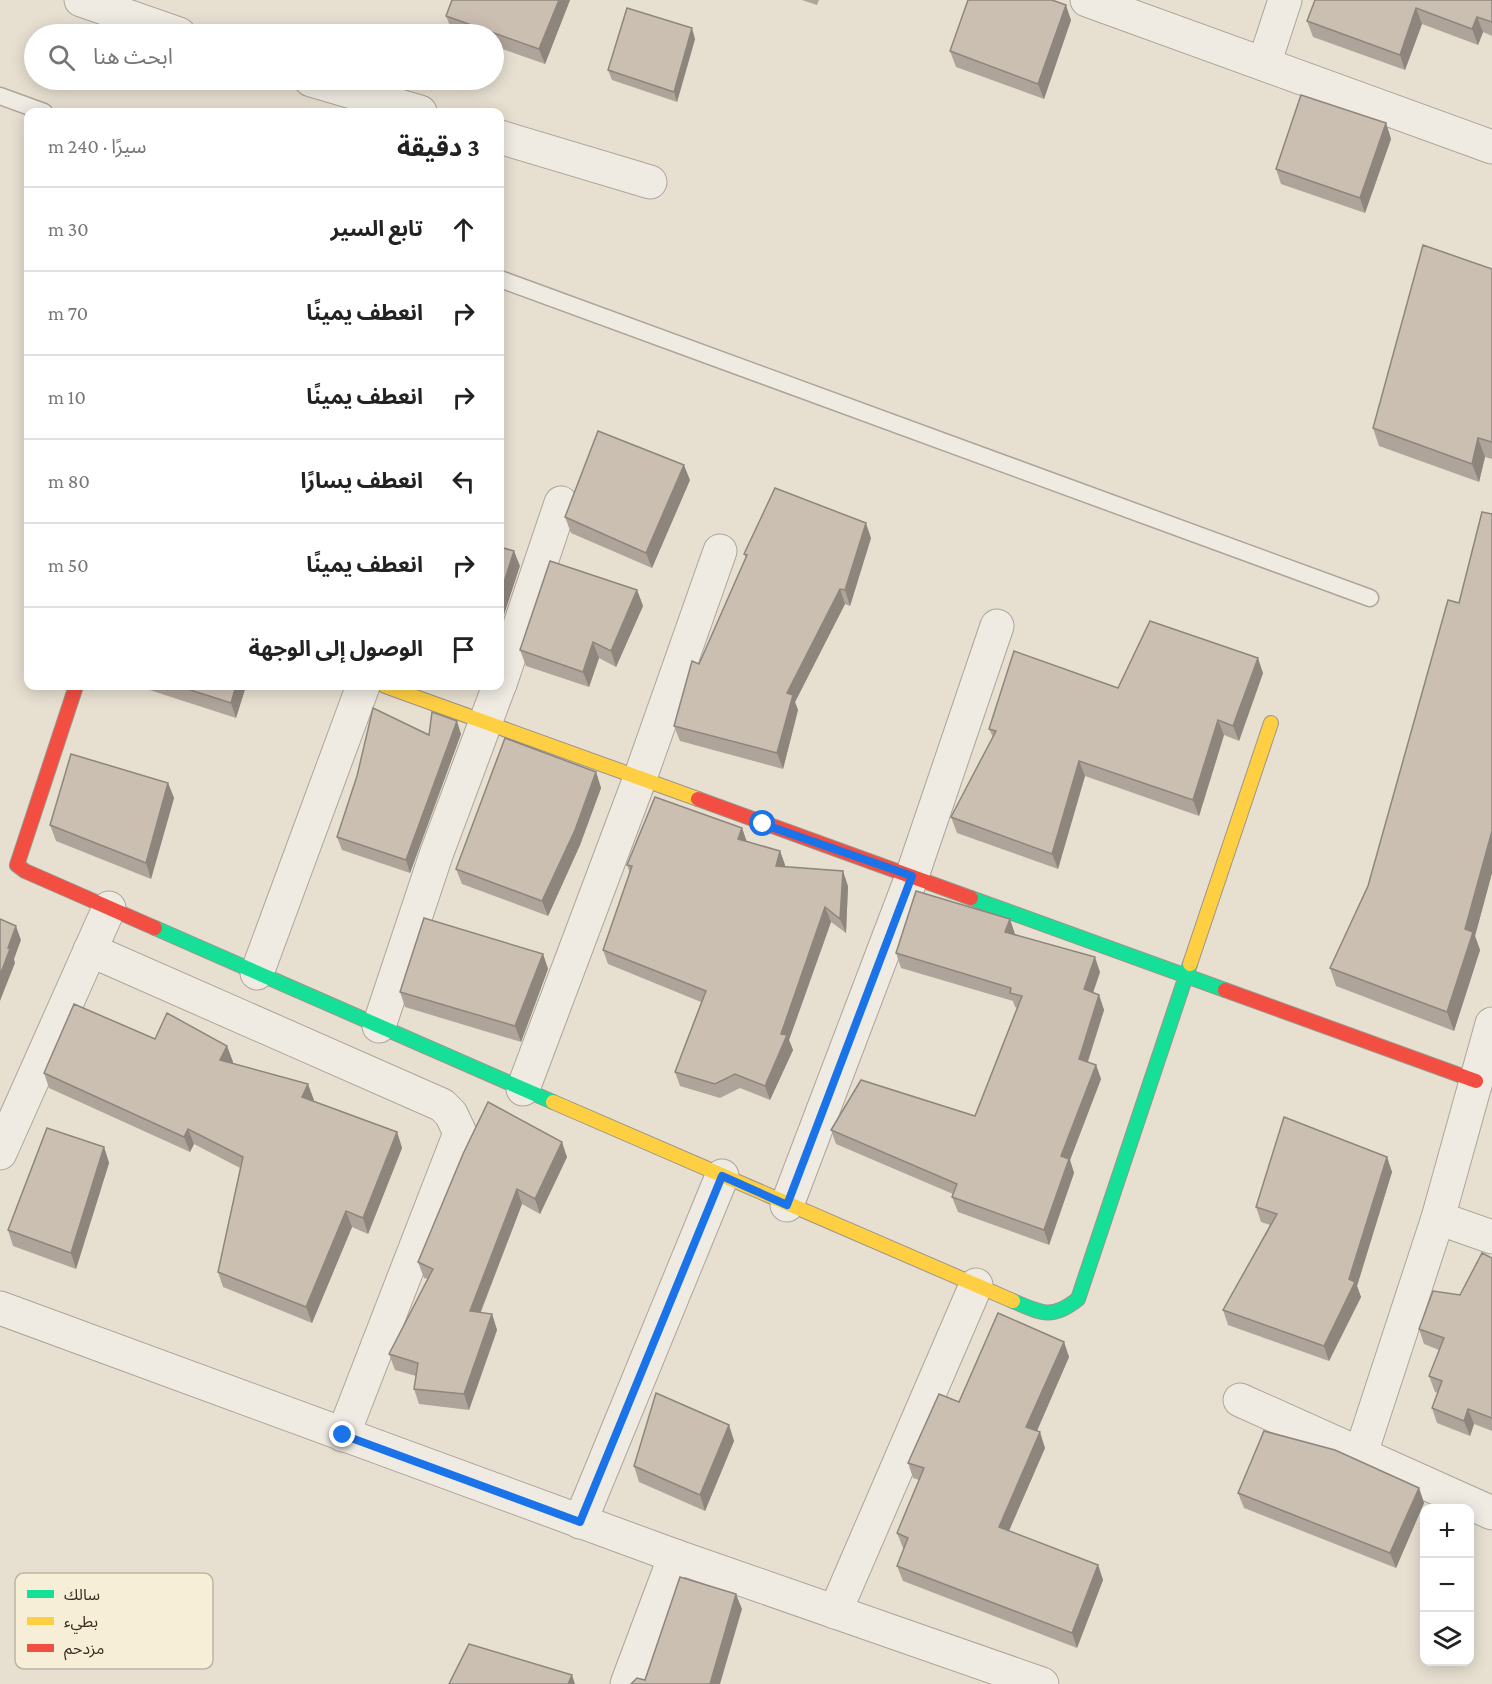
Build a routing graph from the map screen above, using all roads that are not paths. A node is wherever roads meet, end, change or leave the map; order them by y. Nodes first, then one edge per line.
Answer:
1 (81, 0) edge
2 (1087, 0) edge
3 (1285, 0) edge
4 (149, 24) edge
5 (1264, 64) junction
6 (345, 90) edge
7 (0, 96) edge
8 (33, 108) edge
9 (406, 108) edge
10 (504, 138) edge
11 (1492, 147) edge
12 (651, 183) dead end
13 (504, 280) edge
14 (561, 503) dead end
15 (720, 551) dead end
16 (1370, 598) dead end
17 (997, 626) dead end
18 (504, 670) edge
19 (75, 690) edge
20 (362, 690) edge
21 (396, 690) edge
22 (497, 690) edge
23 (486, 723) junction
24 (1271, 723) dead end
25 (640, 778) junction
26 (912, 876) junction
27 (109, 908) junction
28 (90, 950) junction
29 (257, 973) junction
30 (1188, 977) junction
31 (1492, 1024) edge
32 (379, 1026) junction
33 (1476, 1081) junction
34 (523, 1089) junction
35 (0, 1153) edge
36 (722, 1176) junction
37 (787, 1205) junction
38 (1438, 1218) junction
39 (1492, 1237) edge
40 (976, 1285) junction
41 (0, 1308) edge
42 (1240, 1400) dead end
43 (343, 1435) junction
44 (1360, 1456) junction
45 (1492, 1513) edge
46 (580, 1522) junction
47 (675, 1557) junction
48 (835, 1612) junction
49 (627, 1684) edge
50 (1042, 1684) edge

1 - 4 street
2 - 5 street
3 - 5 street
5 - 11 street
6 - 9 street
7 - 8 lane
10 - 12 street
13 - 16 lane
14 - 18 street
15 - 25 street
17 - 26 street
19 - 27 street
20 - 29 street
21 - 23 street
22 - 23 street
23 - 25 street
23 - 32 street
24 - 30 street
25 - 26 street
25 - 34 street
26 - 30 street
26 - 37 street
27 - 28 street
27 - 29 street
28 - 35 street
28 - 43 street
29 - 32 street
30 - 33 street
30 - 40 street
31 - 33 street
32 - 34 street
33 - 38 street
34 - 36 street
36 - 37 street
36 - 46 street
37 - 40 street
38 - 39 street
38 - 44 street
40 - 48 street
41 - 43 street
42 - 44 street
43 - 46 street
44 - 45 street
46 - 47 street
47 - 48 street
47 - 49 street
48 - 50 street

